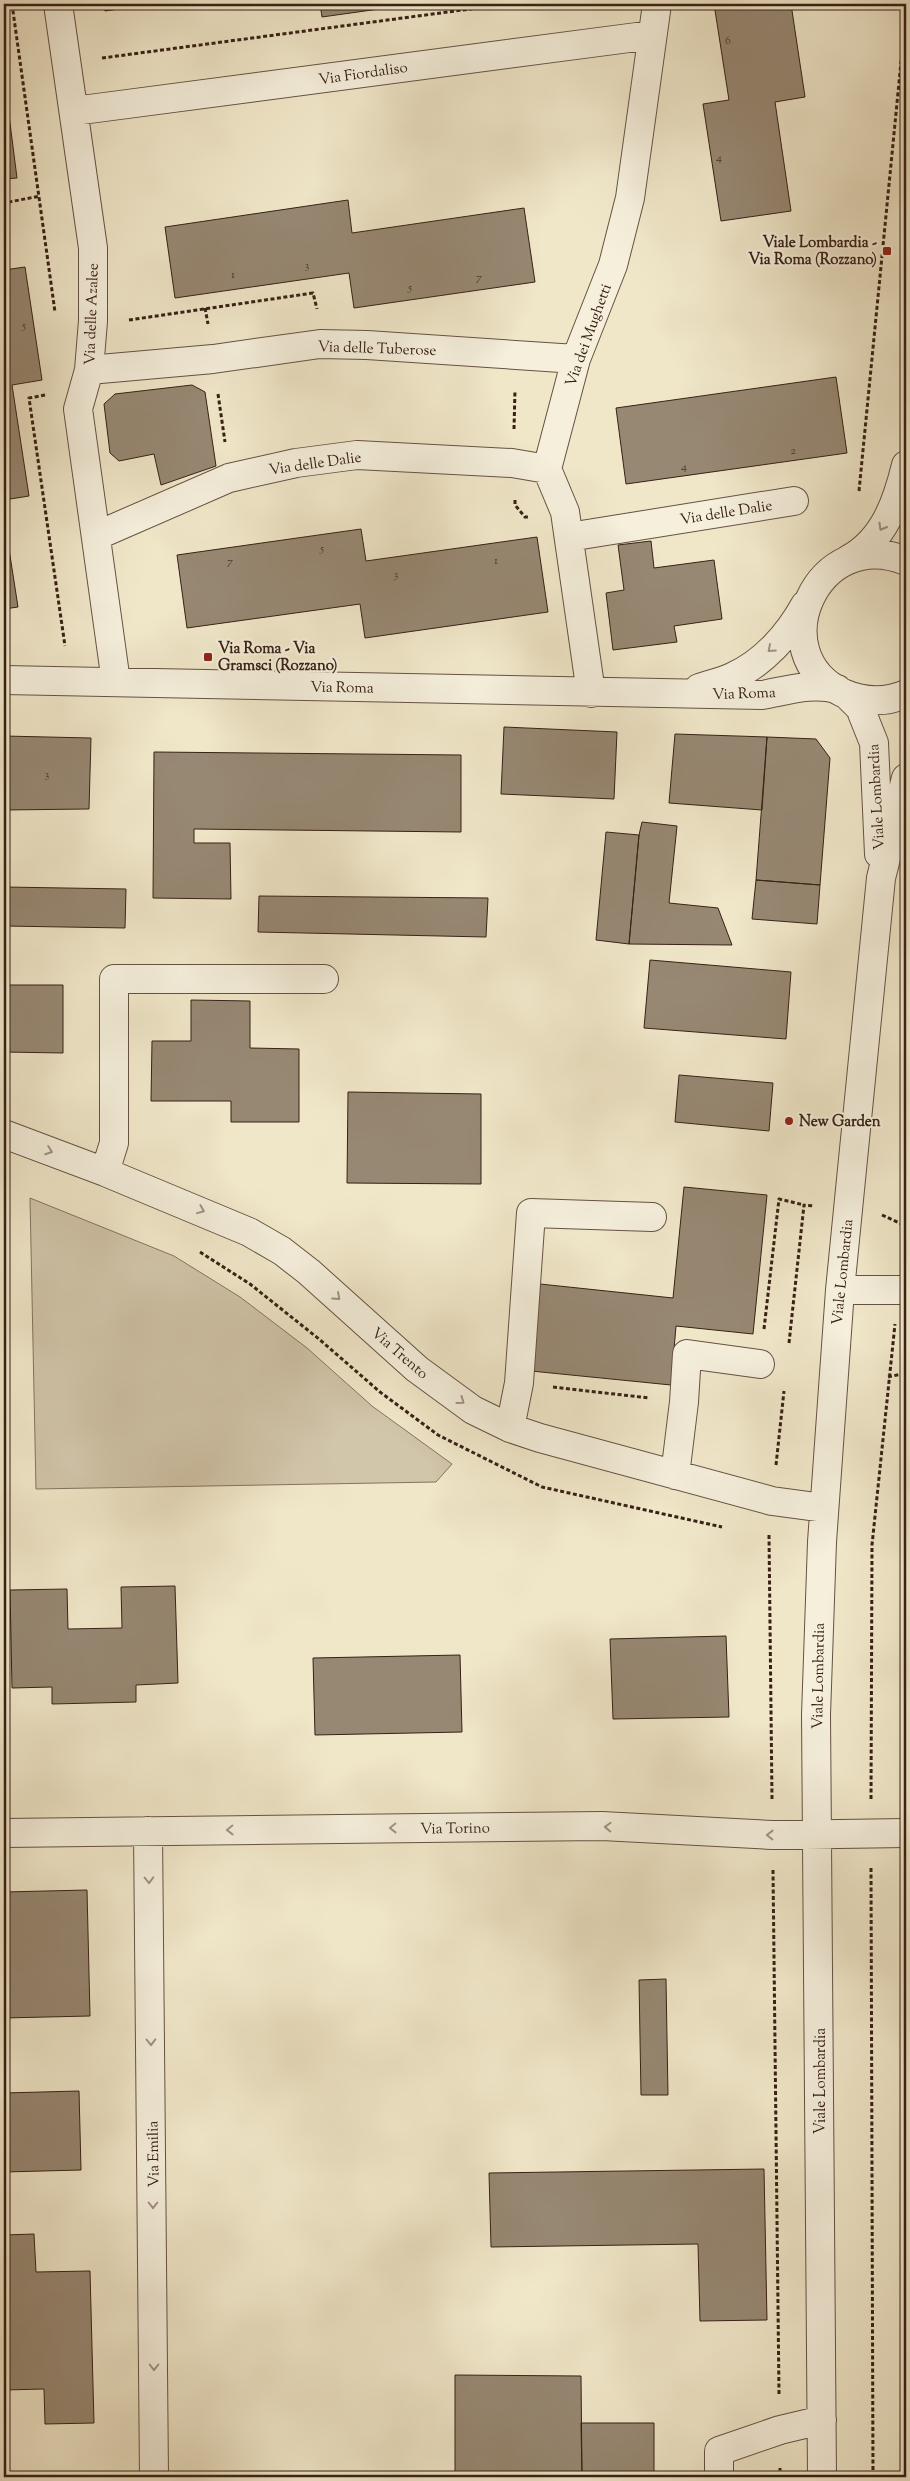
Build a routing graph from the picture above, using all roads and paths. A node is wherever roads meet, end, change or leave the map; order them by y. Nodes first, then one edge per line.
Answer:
1 (58, 4) edge
2 (508, 4) edge
3 (657, 4) edge
4 (652, 35) junction
5 (67, 62) junction
6 (74, 112) junction
7 (40, 196) dead end
8 (4, 207) edge
9 (317, 312) dead end
10 (93, 321) junction
11 (516, 354) junction
12 (576, 359) junction
13 (89, 370) junction
14 (512, 462) junction
15 (906, 466) edge
16 (547, 469) junction
17 (794, 501) dead end
18 (567, 524) junction
19 (96, 536) junction
20 (906, 561) edge
21 (841, 563) junction
22 (810, 597) junction
23 (4, 680) edge
24 (116, 682) junction
25 (842, 692) junction
26 (591, 693) junction
27 (681, 694) junction
28 (906, 694) edge
29 (906, 778) edge
30 (881, 878) junction
31 (324, 979) dead end
32 (4, 1134) edge
33 (105, 1172) junction
34 (804, 1205) dead end
35 (880, 1214) dead end
36 (652, 1217) dead end
37 (906, 1226) edge
38 (840, 1290) junction
39 (906, 1290) edge
40 (760, 1364) joint
41 (906, 1373) edge
42 (888, 1376) dead end
43 (550, 1386) dead end
44 (684, 1402) junction
45 (510, 1428) junction
46 (675, 1475) junction
47 (824, 1508) junction
48 (148, 1831) junction
49 (4, 1833) edge
50 (819, 1834) junction
51 (906, 1834) edge
52 (822, 2420) junction
53 (154, 2477) edge
54 (719, 2477) edge
55 (822, 2477) edge

1 - 5 street, Via delle Azalee
2 - 5 path
3 - 4 street, Via dei Mughetti
4 - 6 street, Via Fiordaliso
4 - 12 street, Via dei Mughetti
5 - 6 street, Via delle Azalee
6 - 10 street, Via delle Azalee
7 - 8 path
9 - 10 path
10 - 13 street, Via delle Azalee
11 - 12 street, Via delle Tuberose
11 - 13 street, Via delle Tuberose
11 - 14 path
12 - 16 street, Via dei Mughetti
13 - 19 street, Via delle Azalee
14 - 16 street, Via delle Dalie
14 - 18 path
14 - 19 street, Via delle Dalie
15 -> 21 street
16 - 18 street
17 - 18 street, Via delle Dalie
18 - 26 street
19 - 24 street, Via delle Azalee
20 - 21 street
21 - 22 street, Via Roma
22 - 25 street, Viale Lombardia
22 -> 27 street, Via Roma
23 - 24 street, Via Roma
24 - 26 street, Via Roma
25 - 27 street, Via Roma
25 - 28 street, Via Roma
25 - 30 street, Viale Lombardia
26 - 27 street, Via Roma
29 - 30 street, Viale Lombardia
30 - 38 street, Viale Lombardia
31 - 33 street
32 -> 33 street, Via Trento
33 -> 45 street, Via Trento
34 - 40 path
35 - 37 path
36 - 45 street
38 - 39 street
38 - 47 street, Viale Lombardia
40 - 44 street
41 - 42 path
43 - 44 path
44 - 46 street
45 - 46 street, Via Trento
46 - 47 street, Via Trento
47 - 50 street, Viale Lombardia
48 - 49 street, Via Torino
50 -> 48 street, Via Torino
48 -> 53 street, Via Emilia
50 - 51 street, Via Torino
50 - 52 street, Viale Lombardia
52 - 54 street
52 - 55 street, Viale Lombardia

